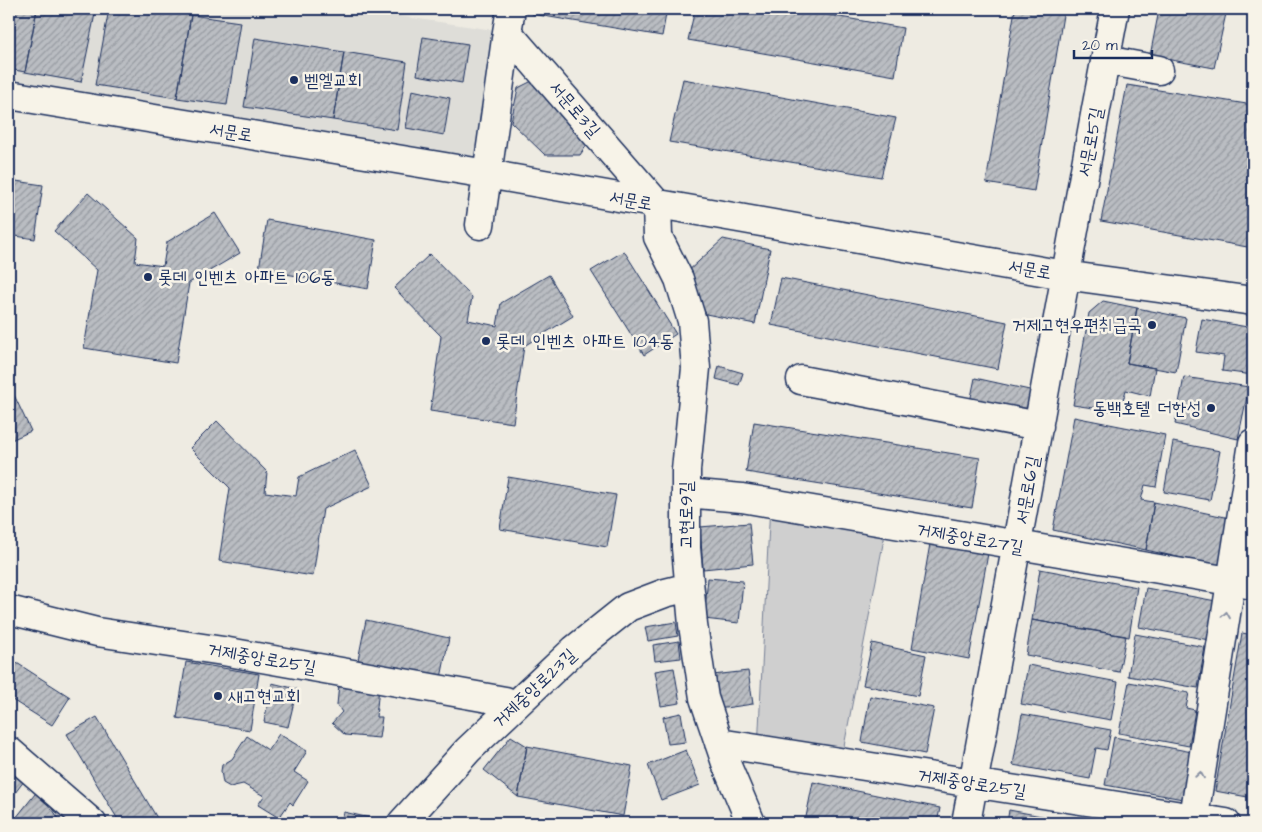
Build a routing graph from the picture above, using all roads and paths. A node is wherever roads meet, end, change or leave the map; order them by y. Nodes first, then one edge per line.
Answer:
1 (1115, 9) edge
2 (509, 20) edge
3 (1105, 60) junction
4 (1159, 70) dead end
5 (9, 95) edge
6 (487, 174) junction
7 (658, 204) junction
8 (480, 225) dead end
9 (1064, 275) junction
10 (1253, 301) edge
11 (801, 380) dead end
12 (1039, 426) junction
13 (1253, 443) edge
14 (686, 493) junction
15 (1017, 546) junction
16 (1242, 583) edge
17 (689, 587) junction
18 (9, 610) edge
19 (515, 705) junction
20 (719, 743) junction
21 (9, 751) edge
22 (974, 784) junction
23 (1193, 821) edge
24 (92, 823) edge
25 (402, 823) edge
26 (751, 823) edge
27 (966, 823) edge
28 (1226, 823) edge

1 - 3 street, 서문로5길
2 - 6 street
2 - 7 street, 서문로3길
3 - 4 street
3 - 9 street, 서문로5길
5 - 6 street, 서문로
6 - 7 street, 서문로
6 - 8 street
7 - 9 street, 서문로
7 - 14 street, 고현로9길
9 - 10 street, 서문로
9 - 12 street, 서문로6길
11 - 12 street
12 - 15 street, 서문로6길
13 - 16 street
14 - 15 street, 거제중앙로27길
14 - 17 street, 고현로9길
15 - 16 street, 거제중앙로27길
15 - 22 street, 서문로6길
23 -> 16 street
17 - 19 street, 거제중앙로23길
17 - 20 street, 고현로9길
18 - 19 street, 거제중앙로25길
19 - 25 street, 거제중앙로23길
20 - 22 street, 거제중앙로25길
20 - 26 street, 고현로9길
21 - 24 street
22 - 23 street, 거제중앙로25길
22 - 27 street, 서문로6길
23 - 28 street, 거제중앙로25길

